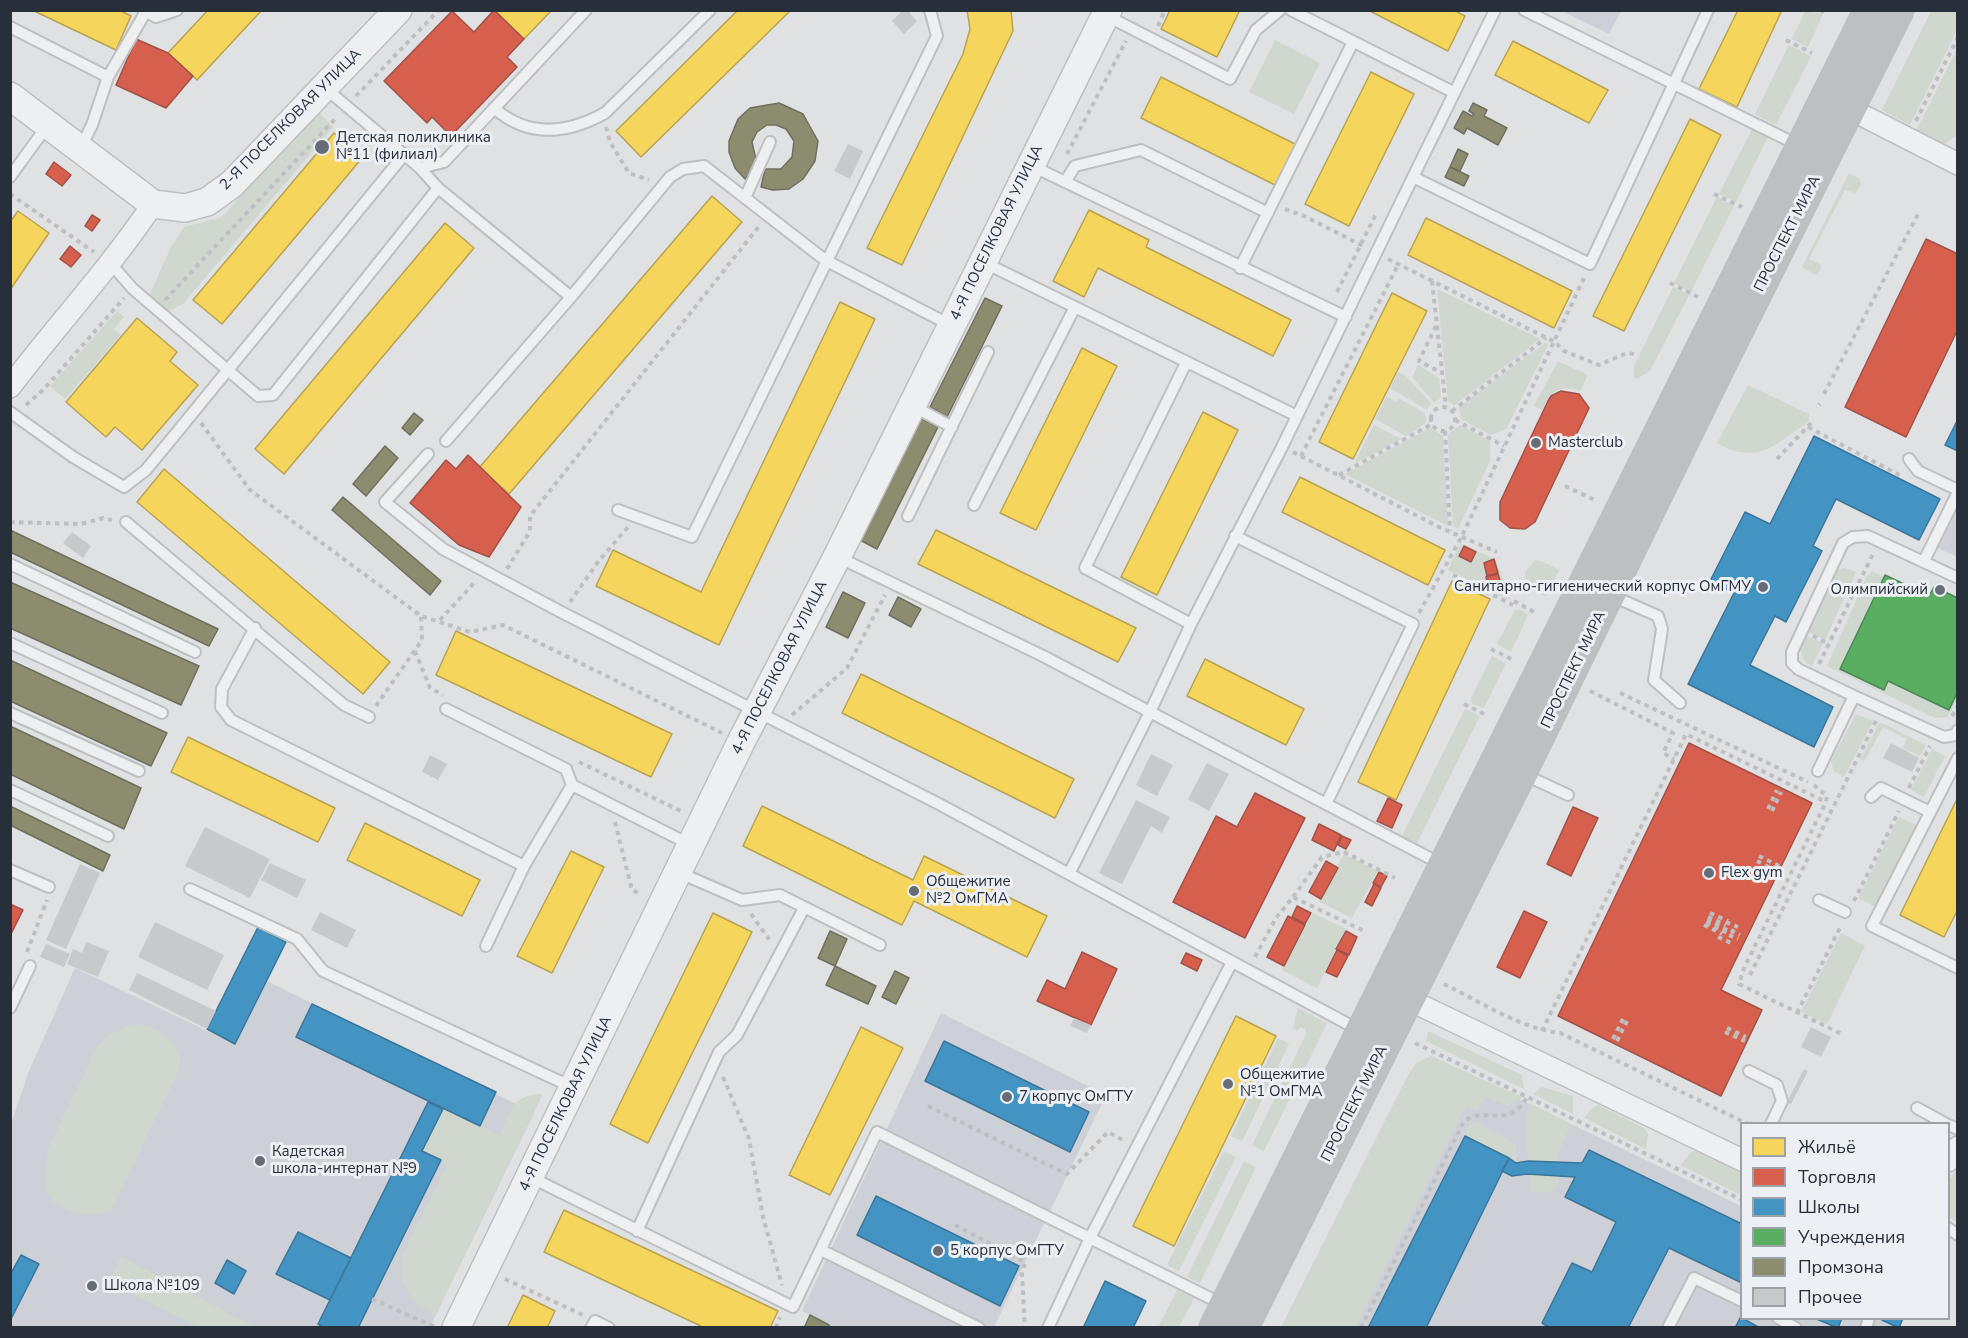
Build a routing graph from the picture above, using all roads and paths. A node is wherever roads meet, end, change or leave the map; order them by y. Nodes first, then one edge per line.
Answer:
1 (177, 10) edge
2 (398, 10) edge
3 (439, 10) edge
4 (586, 10) edge
5 (710, 10) edge
6 (930, 10) edge
7 (1280, 10) edge
8 (1291, 10) edge
9 (1495, 10) edge
10 (1524, 10) edge
11 (1708, 10) edge
12 (1820, 10) edge
13 (1868, 10) edge
14 (1900, 10) edge
15 (144, 12) edge
16 (1106, 13) edge
17 (1827, 14) dead end
18 (10, 27) edge
19 (1132, 29) junction
20 (1958, 37) edge
21 (1786, 40) dead end
22 (1353, 42) junction
23 (1812, 53) dead end
24 (108, 77) junction
25 (1673, 82) junction
26 (325, 88) junction
27 (1453, 92) junction
28 (10, 96) edge
29 (346, 106) junction
30 (494, 108) junction
31 (1850, 109) junction
32 (605, 113) junction
33 (49, 123) junction
34 (1908, 138) junction
35 (770, 142) dead end
36 (1800, 146) junction
37 (81, 147) junction
38 (403, 156) junction
39 (1958, 164) edge
40 (1030, 165) junction
41 (420, 168) junction
42 (10, 177) edge
43 (1413, 177) junction
44 (1060, 180) junction
45 (664, 186) junction
46 (438, 188) junction
47 (10, 194) edge
48 (1714, 194) dead end
49 (745, 198) junction
50 (153, 204) junction
51 (1742, 207) dead end
52 (1271, 209) junction
53 (1918, 214) dead end
54 (768, 216) junction
55 (1370, 250) junction
56 (825, 260) junction
57 (983, 262) junction
58 (111, 264) junction
59 (1590, 264) junction
60 (1398, 265) junction
61 (1240, 268) junction
62 (1432, 281) junction
63 (1670, 283) dead end
64 (133, 289) junction
65 (571, 297) junction
66 (1698, 297) dead end
67 (157, 309) junction
68 (1074, 309) junction
69 (1346, 316) junction
70 (1437, 325) junction
71 (952, 326) junction
72 (1546, 338) junction
73 (1555, 342) junction
74 (988, 352) dead end
75 (1634, 354) dead end
76 (1186, 363) junction
77 (228, 370) junction
78 (1442, 373) junction
79 (10, 387) edge
80 (1824, 394) dead end
81 (913, 406) junction
82 (1446, 407) junction
83 (1452, 411) junction
84 (12, 414) edge
85 (192, 414) junction
86 (1297, 416) junction
87 (1455, 420) junction
88 (1432, 424) junction
89 (952, 427) junction
90 (1445, 431) junction
91 (446, 441) dead end
92 (1504, 446) junction
93 (1282, 447) junction
94 (428, 454) dead end
95 (1301, 456) junction
96 (1777, 459) dead end
97 (1909, 459) dead end
98 (1339, 476) junction
99 (1911, 481) dead end
100 (1565, 486) dead end
101 (1958, 491) edge
102 (1598, 501) dead end
103 (974, 505) dead end
104 (618, 510) dead end
105 (908, 516) dead end
106 (636, 518) junction
107 (10, 522) edge
108 (126, 522) joint
109 (1450, 531) junction
110 (1235, 536) junction
111 (1462, 536) junction
112 (1879, 541) junction
113 (1497, 552) dead end
114 (837, 557) junction
115 (1924, 561) junction
116 (10, 564) edge
117 (485, 570) junction
118 (1453, 575) dead end
119 (1958, 578) edge
120 (892, 583) junction
121 (1610, 595) junction
122 (563, 613) junction
123 (1536, 613) dead end
124 (421, 616) junction
125 (440, 620) junction
126 (1191, 624) junction
127 (1413, 624) junction
128 (1579, 626) junction
129 (255, 628) junction
130 (10, 643) edge
131 (1491, 649) dead end
132 (195, 652) dead end
133 (1513, 660) dead end
134 (1814, 676) junction
135 (1588, 690) dead end
136 (1620, 693) dead end
137 (1854, 696) junction
138 (1680, 703) dead end
139 (1464, 704) dead end
140 (1850, 707) junction
141 (1883, 708) junction
142 (446, 709) dead end
143 (757, 711) junction
144 (162, 712) dead end
145 (1150, 712) junction
146 (10, 713) edge
147 (1484, 714) dead end
148 (369, 717) joint
149 (1877, 720) junction
150 (783, 724) junction
151 (1958, 730) edge
152 (727, 735) dead end
153 (1920, 740) dead end
154 (1930, 746) junction
155 (1939, 750) dead end
156 (1958, 758) edge
157 (1674, 759) junction
158 (139, 771) dead end
159 (1818, 771) dead end
160 (1522, 774) junction
161 (572, 785) junction
162 (10, 790) edge
163 (1779, 791) dead end
164 (1568, 795) dead end
165 (1871, 797) dead end
166 (1905, 800) junction
167 (1826, 802) junction
168 (611, 804) junction
169 (1326, 804) junction
170 (1770, 810) dead end
171 (1930, 812) junction
172 (108, 836) dead end
173 (693, 846) junction
174 (1759, 856) dead end
175 (1757, 861) dead end
176 (524, 866) junction
177 (1444, 866) junction
178 (1779, 866) dead end
179 (10, 870) edge
180 (1776, 871) dead end
181 (680, 873) junction
182 (1069, 874) junction
183 (1395, 878) dead end
184 (49, 887) joint
185 (190, 889) dead end
186 (647, 897) dead end
187 (1293, 897) junction
188 (741, 900) junction
189 (1819, 900) dead end
190 (804, 908) junction
191 (1849, 908) joint
192 (1707, 920) junction
193 (1842, 924) dead end
194 (1722, 928) junction
195 (1366, 932) dead end
196 (1736, 934) junction
197 (1731, 942) dead end
198 (880, 945) dead end
199 (486, 946) dead end
200 (780, 955) junction
201 (1232, 962) junction
202 (30, 966) joint
203 (1958, 968) edge
204 (1247, 971) junction
205 (1750, 975) dead end
206 (1444, 984) dead end
207 (1395, 994) junction
208 (10, 1008) edge
209 (1797, 1013) junction
210 (1625, 1020) dead end
211 (1726, 1030) dead end
212 (1361, 1031) junction
213 (1542, 1031) junction
214 (1844, 1035) dead end
215 (1745, 1039) dead end
216 (1615, 1040) dead end
217 (1414, 1043) dead end
218 (718, 1052) junction
219 (1749, 1071) dead end
220 (574, 1088) junction
221 (1527, 1096) junction
222 (928, 1106) dead end
223 (1917, 1108) dead end
224 (1744, 1122) edge
225 (1772, 1122) edge
226 (1943, 1122) edge
227 (1137, 1148) junction
228 (1740, 1159) edge
229 (530, 1177) junction
230 (1740, 1199) edge
231 (955, 1225) dead end
232 (637, 1231) junction
233 (1090, 1238) junction
234 (820, 1250) junction
235 (501, 1277) dead end
236 (372, 1299) dead end
237 (1740, 1300) edge
238 (787, 1303) junction
239 (1218, 1316) edge
240 (1782, 1320) edge
241 (593, 1324) edge
242 (435, 1327) edge
243 (456, 1328) edge
244 (609, 1328) edge
245 (776, 1328) edge
246 (979, 1328) edge
247 (1025, 1328) edge
248 (1048, 1328) edge
249 (1244, 1328) edge
250 (1361, 1328) edge
251 (1668, 1328) edge
252 (1796, 1328) edge

1 - 15 lane
2 - 26 street, 2-Я ПОСЕЛКОВАЯ УЛИЦА
3 - 29 path
4 - 30 lane
5 - 32 lane
6 - 56 lane
7 - 19 lane
8 - 22 lane
9 - 27 lane
10 - 25 lane
11 - 25 lane
12 - 17 path
13 - 36 main road, ПРОСПЕКТ МИРА
14 - 31 main road, ПРОСПЕКТ МИРА
15 - 24 lane
16 - 19 lane
16 - 40 street, 4-Я ПОСЕЛКОВАЯ УЛИЦА
18 - 24 lane
19 - 44 path
20 - 34 path
21 - 23 path
22 - 27 lane
22 - 52 lane
24 - 37 lane
25 - 36 lane
25 - 59 lane
26 - 29 lane
26 - 50 street, 2-Я ПОСЕЛКОВАЯ УЛИЦА
27 - 43 lane
28 - 33 street
29 - 38 lane
29 - 67 path
30 - 32 lane
30 - 41 lane
31 - 34 street
31 - 121 main road, ПРОСПЕКТ МИРА
32 - 45 path
33 - 37 street
33 - 42 lane
34 - 39 street
35 - 49 lane
36 - 128 main road, ПРОСПЕКТ МИРА
37 - 50 street
38 - 41 lane
38 - 77 lane
40 - 44 lane
40 - 57 street, 4-Я ПОСЕЛКОВАЯ УЛИЦА
41 - 46 lane
43 - 55 lane
43 - 59 lane
44 - 52 lane
44 - 61 lane
45 - 49 lane
45 - 65 lane
46 - 65 lane
46 - 77 lane
47 - 58 path
48 - 51 path
49 - 54 lane
50 - 58 street
52 - 55 path
52 - 61 lane
53 - 80 path
54 - 56 lane
54 - 117 path
55 - 60 path
55 - 69 lane
56 - 71 lane
56 - 106 lane
57 - 68 lane
57 - 71 street, 4-Я ПОСЕЛКОВАЯ УЛИЦА
58 - 64 lane
58 - 79 street
59 - 73 path
60 - 62 path
60 - 95 path
61 - 69 lane
62 - 70 path
62 - 72 path
63 - 66 path
64 - 67 lane
64 - 84 path
65 - 91 lane
67 - 77 lane
68 - 76 lane
68 - 103 lane
69 - 86 lane
70 - 78 path
70 - 78 path
71 - 81 street, 4-Я ПОСЕЛКОВАЯ УЛИЦА
72 - 73 path
72 - 83 path
73 - 75 path
73 - 92 path
74 - 89 lane
76 - 86 lane
76 - 126 lane
77 - 85 lane
78 - 82 path
81 - 89 lane
81 - 114 street, 4-Я ПОСЕЛКОВАЯ УЛИЦА
82 - 83 path
82 - 88 path
83 - 87 path
84 - 85 lane
85 - 124 path
86 - 93 lane
87 - 90 path
87 - 92 path
88 - 90 path
88 - 98 path
89 - 105 lane
90 - 109 path
92 - 111 path
93 - 95 path
93 - 110 lane
94 - 117 lane
95 - 98 path
96 - 99 path
97 - 101 lane
98 - 109 path
100 - 102 path
101 - 115 lane
104 - 106 lane
106 - 122 path
107 - 108 path
108 - 129 lane
109 - 111 path
110 - 126 lane
110 - 127 lane
111 - 113 path
111 - 127 path
112 - 115 lane
112 - 134 path
112 - 134 lane
114 - 120 lane
114 - 143 street, 4-Я ПОСЕЛКОВАЯ УЛИЦА
115 - 119 lane
116 - 132 lane
117 - 122 lane
117 - 125 path
118 - 123 path
120 - 145 lane
120 - 150 path
121 - 128 main road, ПРОСПЕКТ МИРА
121 - 138 lane
122 - 143 lane
124 - 125 path
124 - 148 path
125 - 152 path
126 - 145 lane
127 - 169 lane
128 - 160 main road, ПРОСПЕКТ МИРА
128 - 177 main road, ПРОСПЕКТ МИРА
129 - 148 lane
129 - 176 lane
130 - 144 lane
131 - 133 path
134 - 137 lane
135 - 157 path
136 - 167 path
137 - 140 lane
137 - 141 lane
139 - 147 path
140 - 149 path
140 - 159 lane
141 - 149 path
141 - 151 lane
142 - 161 lane
143 - 150 lane
143 - 173 street, 4-Я ПОСЕЛКОВАЯ УЛИЦА
145 - 169 lane
145 - 182 lane
146 - 158 lane
149 - 205 path
150 - 182 lane
153 - 154 path
154 - 155 path
154 - 166 path
156 - 171 lane
157 - 167 path
157 - 213 path
160 - 164 lane
160 - 207 main road, ПРОСПЕКТ МИРА
161 - 168 lane
161 - 176 lane
162 - 172 lane
163 - 170 path
165 - 166 lane
166 - 171 lane
166 - 191 path
167 - 209 path
168 - 173 lane
168 - 186 path
169 - 177 lane
171 - 203 lane
173 - 181 street, 4-Я ПОСЕЛКОВАЯ УЛИЦА
174 - 178 path
175 - 180 path
176 - 199 lane
177 - 207 main road, ПРОСПЕКТ МИРА
179 - 184 lane
181 - 188 lane
181 - 220 street, 4-Я ПОСЕЛКОВАЯ УЛИЦА
182 - 201 lane
183 - 187 path
184 - 202 path
185 - 220 lane
187 - 195 path
187 - 204 path
188 - 190 lane
188 - 200 path
189 - 191 lane
190 - 198 lane
190 - 200 lane
192 - 194 path
192 - 194 path
192 - 196 path
193 - 209 path
194 - 196 path
194 - 196 path
194 - 196 path
194 - 197 path
200 - 218 lane
201 - 204 lane
201 - 227 lane
202 - 208 lane
204 - 212 lane
206 - 213 path
207 - 212 main road, ПРОСПЕКТ МИРА
207 - 228 street
207 - 249 main road, ПРОСПЕКТ МИРА
209 - 214 path
210 - 216 path
211 - 215 path
212 - 239 main road, ПРОСПЕКТ МИРА
213 - 224 path
217 - 221 path
218 - 232 lane
218 - 238 path
219 - 225 lane
220 - 229 street, 4-Я ПОСЕЛКОВАЯ УЛИЦА
221 - 230 path
221 - 250 path
222 - 227 path
223 - 226 lane
227 - 233 lane
229 - 232 lane
229 - 243 street, 4-Я ПОСЕЛКОВАЯ УЛИЦА
231 - 247 path
232 - 238 lane
233 - 234 lane
233 - 239 lane
233 - 248 lane
234 - 238 lane
234 - 246 lane
235 - 241 path
236 - 242 path
237 - 251 lane
238 - 245 path
240 - 252 lane
241 - 244 lane

